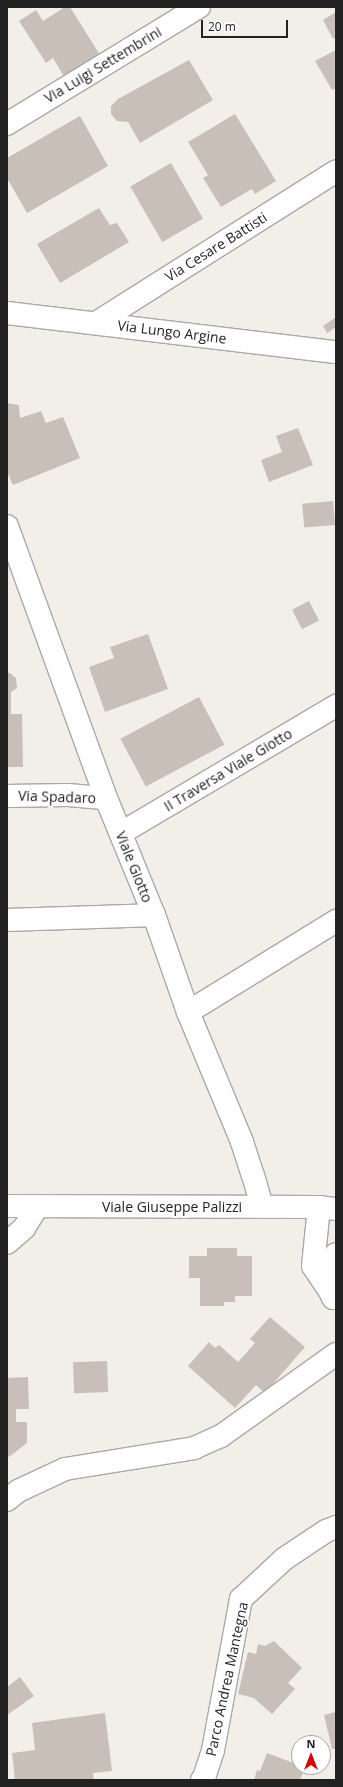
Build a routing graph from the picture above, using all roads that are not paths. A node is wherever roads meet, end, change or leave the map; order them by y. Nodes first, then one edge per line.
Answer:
1 (199, 7) edge
2 (7, 124) edge
3 (336, 171) edge
4 (7, 313) edge
5 (96, 323) junction
6 (336, 352) edge
7 (7, 526) edge
8 (336, 706) edge
9 (7, 796) edge
10 (106, 798) junction
11 (121, 833) junction
12 (154, 915) junction
13 (7, 920) edge
14 (336, 921) edge
15 (188, 1012) junction
16 (7, 1206) edge
17 (37, 1207) junction
18 (262, 1207) junction
19 (327, 1208) edge
20 (7, 1243) edge
21 (336, 1254) edge
22 (334, 1300) edge
23 (336, 1354) edge
24 (7, 1500) edge
25 (336, 1527) edge
26 (202, 1780) edge

1 - 2 street, Via Luigi Settembrini
3 - 5 street, Via Cesare Battisti
4 - 5 street, Via Lungo Argine
5 - 6 street, Via Lungo Argine
7 - 10 street, Viale Giotto
8 - 11 street, II Traversa Viale Giotto
9 - 10 street, Via Spadaro
10 - 11 street, Viale Giotto
11 - 12 street, Viale Giotto
12 - 13 street
12 - 15 street, Viale Giotto
14 - 15 street
15 - 18 street, Viale Giotto
16 - 17 street, Viale Giuseppe Palizzi
17 - 18 street, Viale Giuseppe Palizzi
17 - 20 street
18 - 19 street, Viale Giuseppe Palizzi
19 - 22 street
21 - 22 street
23 - 24 street
25 - 26 street, Parco Andrea Mantegna

